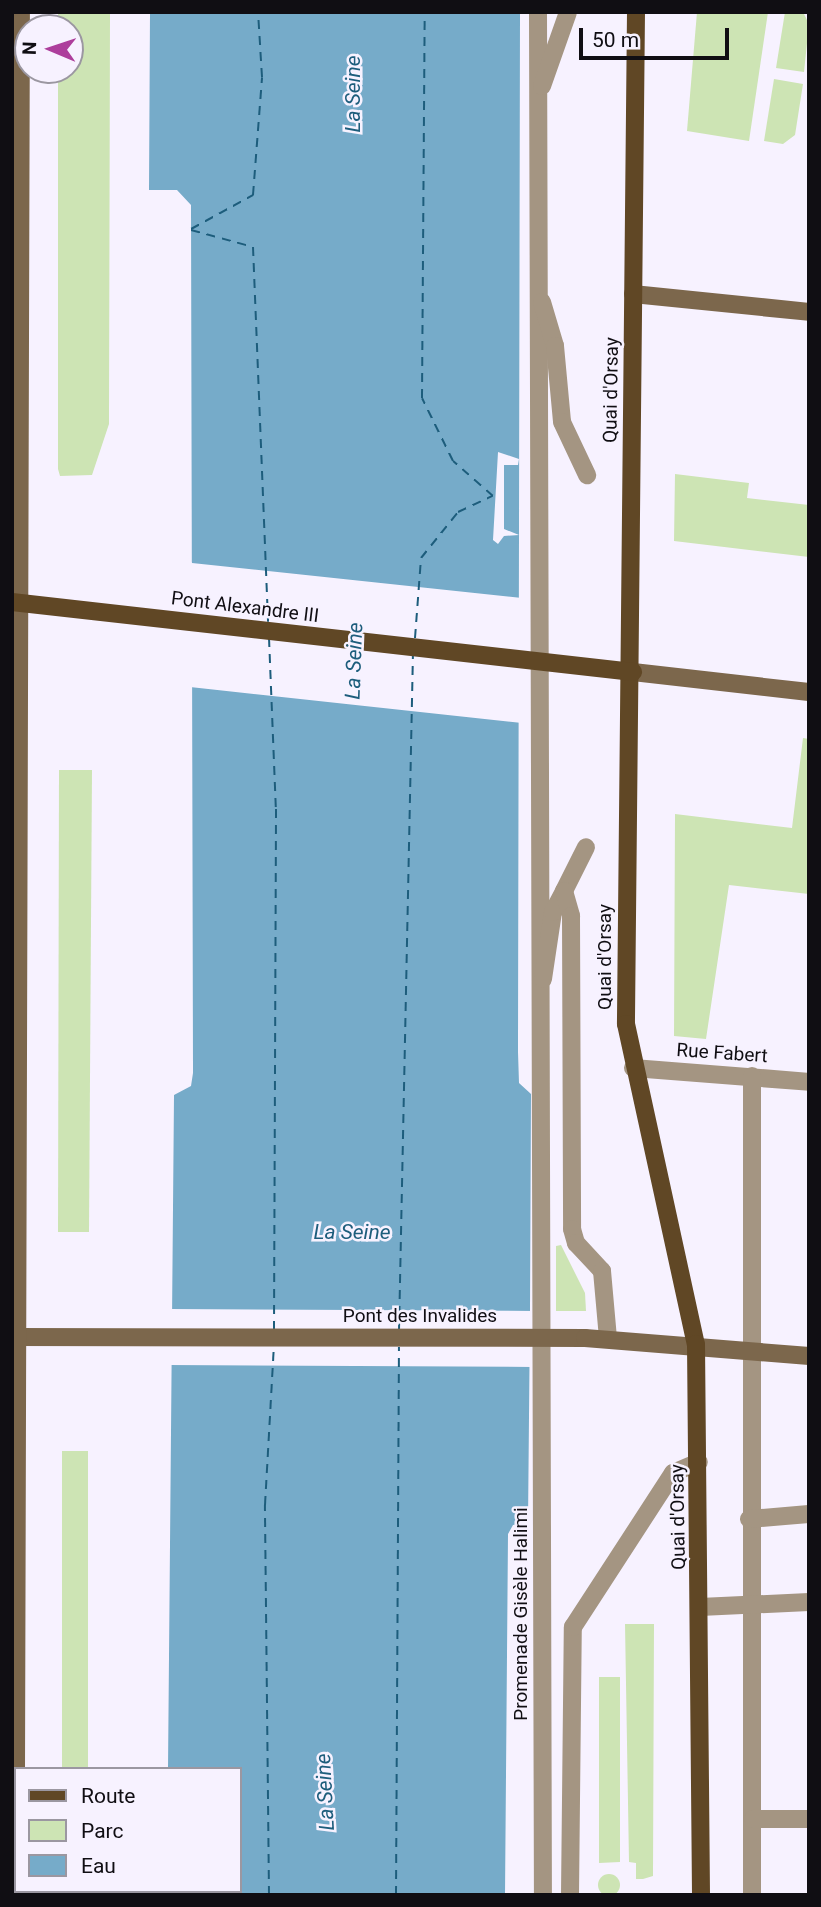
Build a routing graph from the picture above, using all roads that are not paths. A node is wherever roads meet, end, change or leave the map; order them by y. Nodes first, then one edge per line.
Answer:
1 (21, 12) edge
2 (538, 12) edge
3 (568, 12) edge
4 (636, 12) edge
5 (536, 102) junction
6 (535, 279) junction
7 (633, 294) junction
8 (809, 312) edge
9 (587, 475) dead end
10 (16, 602) edge
11 (633, 672) junction
12 (809, 692) edge
13 (586, 847) dead end
14 (564, 891) junction
15 (541, 986) junction
16 (633, 1068) junction
17 (751, 1076) junction
18 (809, 1082) edge
19 (13, 1337) edge
20 (608, 1338) junction
21 (696, 1344) junction
22 (749, 1350) junction
23 (809, 1356) edge
24 (699, 1462) junction
25 (809, 1514) edge
26 (749, 1519) junction
27 (809, 1602) edge
28 (751, 1605) junction
29 (700, 1607) junction
30 (16, 1767) edge
31 (753, 1819) junction
32 (809, 1819) edge
33 (542, 1895) edge
34 (569, 1895) edge
35 (701, 1895) edge
36 (752, 1895) edge

1 - 10 street
2 - 5 street
3 - 5 street
4 - 7 main road, Quai d'Orsay
5 - 6 street
6 - 9 street
6 - 15 street
7 - 8 street
7 - 11 main road, Quai d'Orsay
10 - 11 main road, Pont Alexandre III
10 - 19 street
11 - 12 street
11 - 16 main road, Quai d'Orsay
13 - 14 street
14 - 15 street
14 - 20 street
15 - 33 street, Promenade Gisèle Halimi
16 - 17 street, Rue Fabert
16 - 21 main road, Quai d'Orsay
17 - 18 street, Rue Fabert
17 - 22 street
19 - 20 street, Pont des Invalides
19 - 30 street
20 - 21 street, Pont des Invalides
21 - 22 street, Pont des Invalides
21 - 24 main road, Quai d'Orsay
22 - 23 street, Pont des Invalides
22 - 26 street
24 - 29 main road, Quai d'Orsay
24 - 34 street
25 - 26 street
26 - 28 street
27 - 28 street
28 - 29 street
28 - 31 street
29 - 35 main road, Quai d'Orsay
31 - 32 street
31 - 36 street

